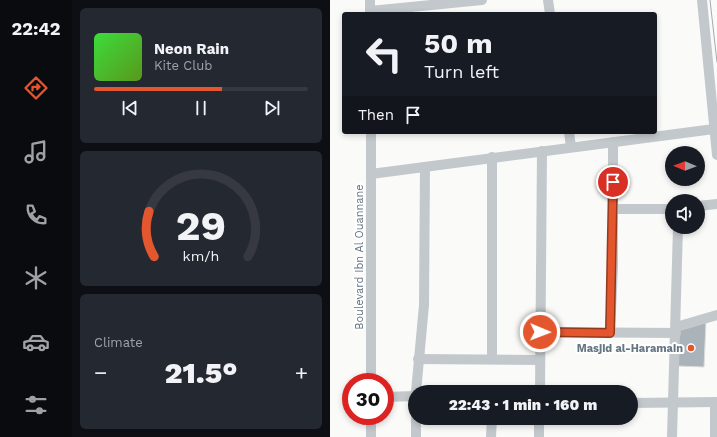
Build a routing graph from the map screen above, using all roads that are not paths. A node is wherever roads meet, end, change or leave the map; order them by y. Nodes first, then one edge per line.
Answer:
1 (370, 0) edge
2 (482, 0) edge
3 (548, 0) edge
4 (702, 0) edge
5 (370, 12) edge
6 (379, 12) edge
7 (550, 12) edge
8 (714, 129) junction
9 (371, 134) edge
10 (569, 134) edge
11 (613, 142) junction
12 (571, 147) junction
13 (542, 151) junction
14 (717, 155) edge
15 (492, 158) junction
16 (425, 167) junction
17 (372, 174) junction
18 (717, 204) edge
19 (705, 205) edge
20 (613, 209) junction
21 (665, 209) edge
22 (678, 234) edge
23 (717, 315) edge
24 (676, 330) junction
25 (540, 332) junction
26 (610, 333) junction
27 (418, 359) junction
28 (492, 359) junction
29 (540, 360) junction
30 (371, 373) edge
31 (416, 385) edge
32 (540, 385) edge
33 (408, 396) edge
34 (394, 397) edge
35 (716, 402) edge
36 (638, 403) edge
37 (674, 403) junction
38 (371, 425) edge
39 (416, 425) edge
40 (492, 425) edge
41 (539, 425) edge
42 (371, 437) edge
43 (416, 437) edge
44 (492, 437) edge
45 (539, 437) edge
46 (672, 437) edge
47 (715, 437) edge

1 - 5 street
2 - 6 street
3 - 7 street
4 - 8 street
8 - 11 street
8 - 14 street
9 - 17 street, Boulevard Ibn Al Ouannane
10 - 12 street
11 - 12 street
11 - 20 street
12 - 13 street
13 - 15 street
13 - 25 street
15 - 16 street
15 - 28 street
16 - 17 street
16 - 27 street
17 - 30 street, Boulevard Ibn Al Ouannane
18 - 19 street
20 - 21 street
20 - 26 street
22 - 24 street
23 - 24 street
24 - 26 street
24 - 37 street
25 - 26 street
25 - 29 street
27 - 28 street
27 - 31 street
28 - 29 street
29 - 32 street
33 - 34 street
35 - 37 street
35 - 47 street
36 - 37 street
37 - 46 street
38 - 42 street
39 - 43 street
40 - 44 street
41 - 45 street

